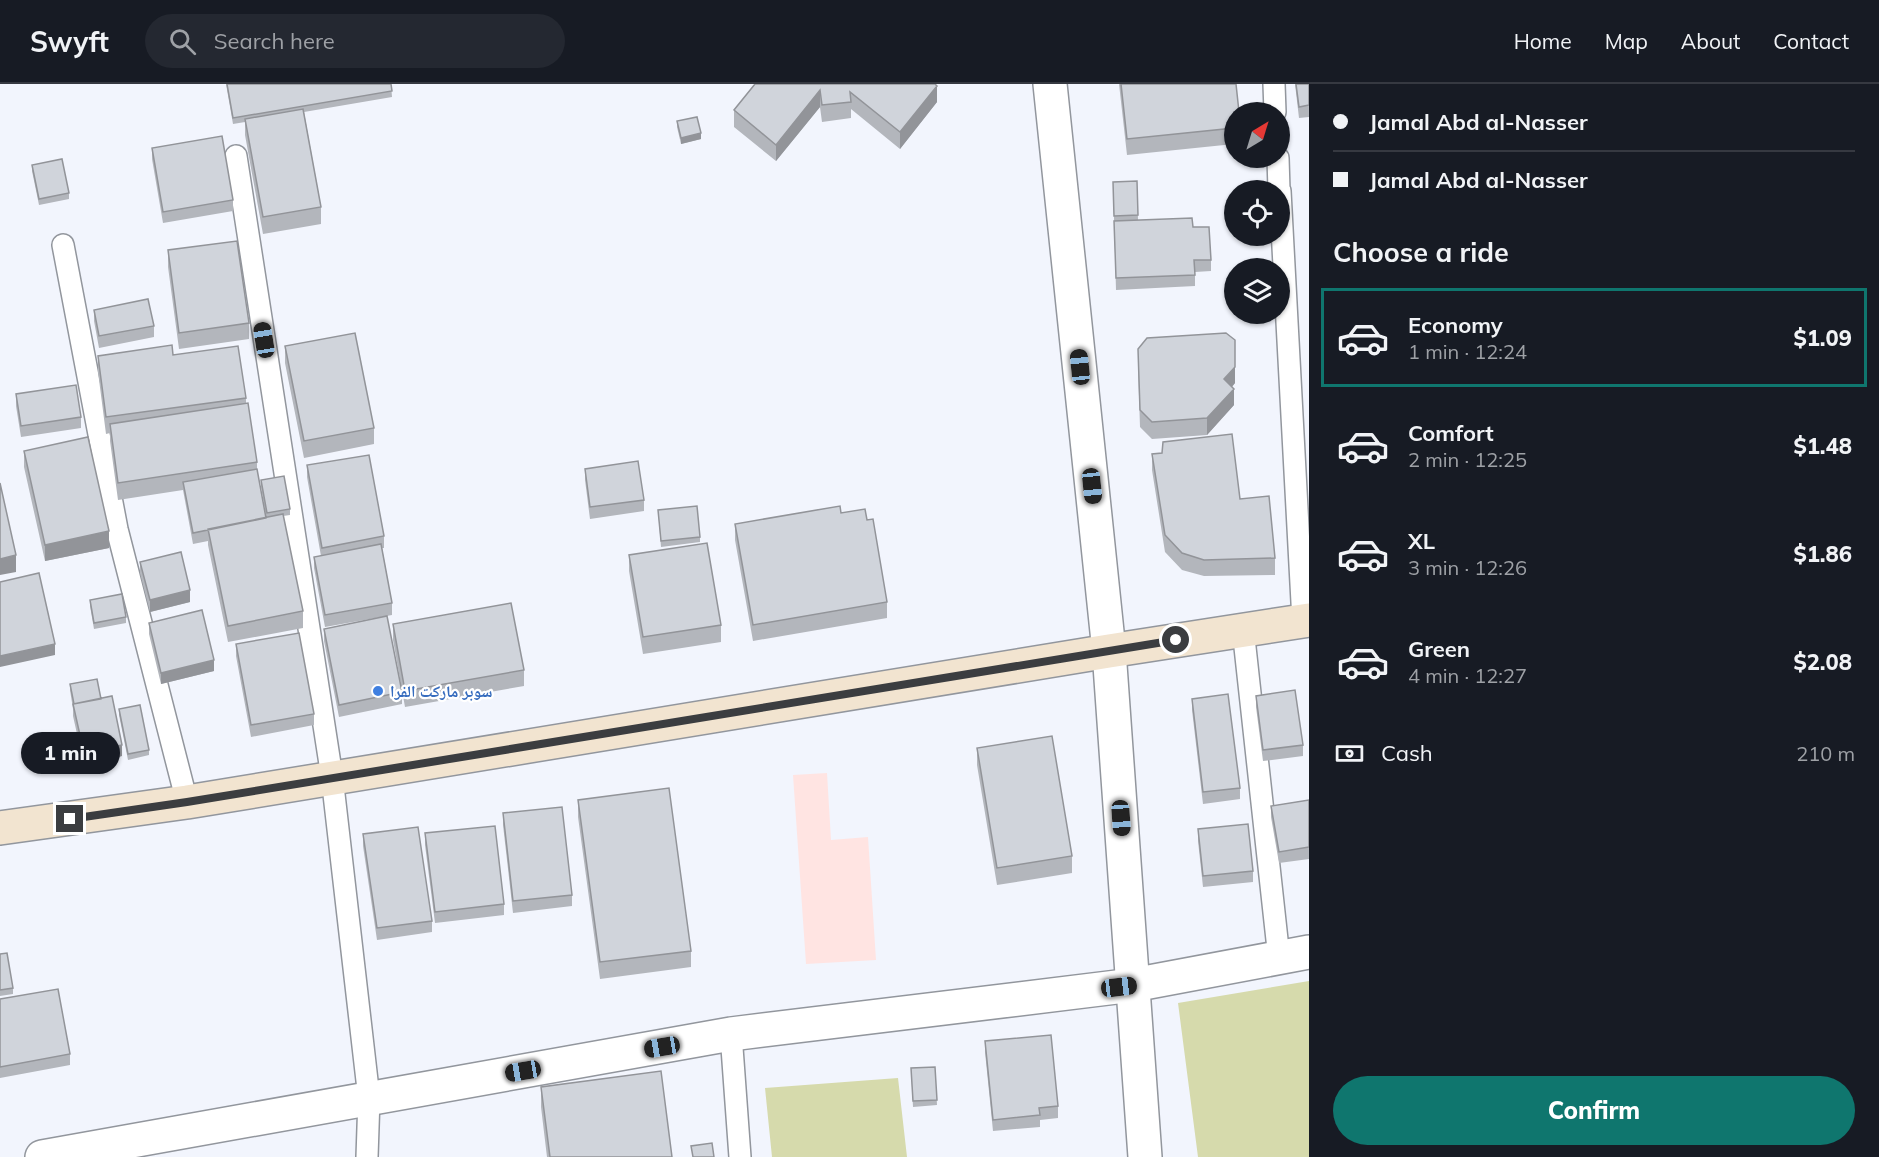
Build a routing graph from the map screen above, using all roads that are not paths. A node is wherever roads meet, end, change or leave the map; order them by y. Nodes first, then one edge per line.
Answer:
1 (1050, 84) edge
2 (1274, 84) edge
3 (1275, 102) edge
4 (236, 156) dead end
5 (63, 245) dead end
6 (1283, 246) edge
7 (1306, 621) edge
8 (1243, 629) junction
9 (1109, 651) junction
10 (332, 777) junction
11 (187, 802) junction
12 (0, 828) edge
13 (1294, 955) edge
14 (1133, 985) junction
15 (731, 1034) junction
16 (369, 1098) junction
17 (42, 1157) edge
18 (367, 1157) edge
19 (740, 1157) edge
20 (1145, 1157) edge

1 - 9 street
2 - 3 lane
4 - 10 lane
5 - 11 lane
6 - 7 lane
7 - 8 main road
8 - 9 main road
8 - 13 lane
9 - 10 main road
9 - 14 street
10 - 11 main road
10 - 16 lane
11 - 12 main road
13 - 14 street
14 - 15 street
14 - 20 street
15 - 16 street
15 - 19 lane
16 - 17 street
16 - 18 lane

